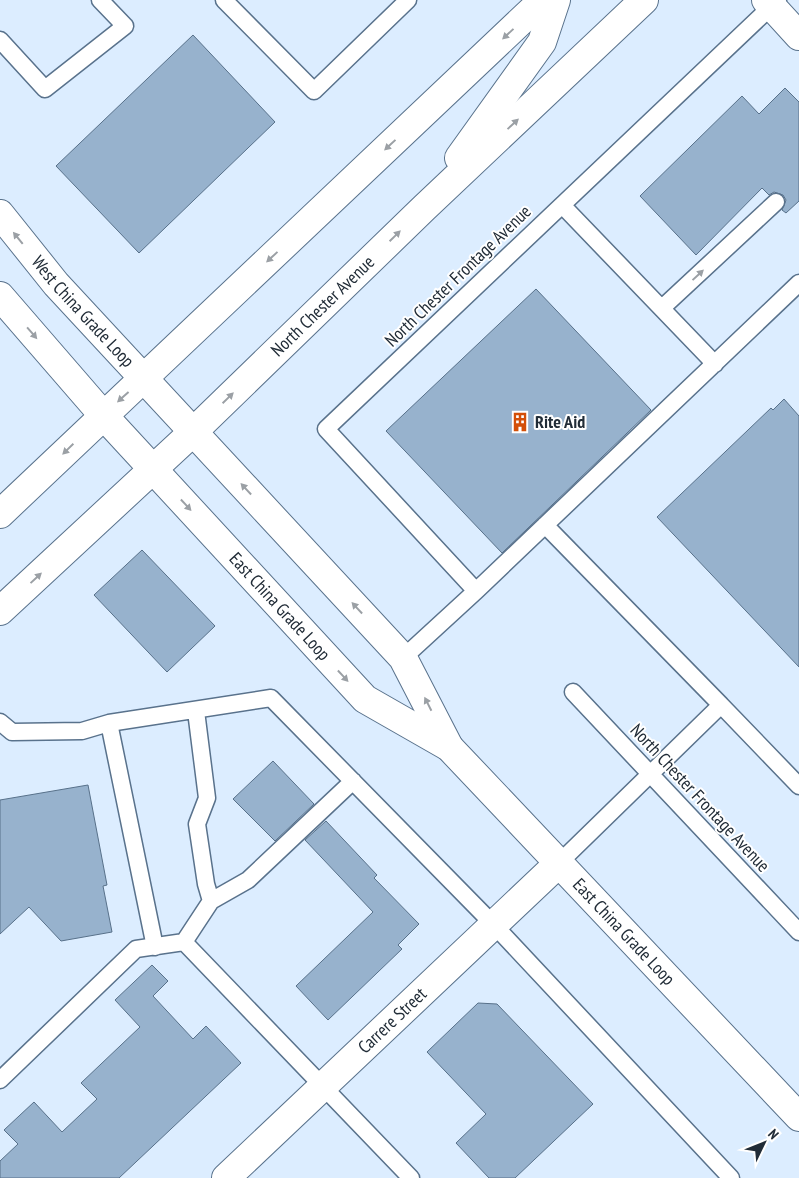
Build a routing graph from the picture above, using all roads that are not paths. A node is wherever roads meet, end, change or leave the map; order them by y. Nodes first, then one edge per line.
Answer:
1 (100, 0) edge
2 (224, 0) edge
3 (408, 0) edge
4 (543, 0) edge
5 (556, 0) edge
6 (644, 0) edge
7 (772, 2) edge
8 (799, 36) edge
9 (0, 40) edge
10 (776, 202) dead end
11 (562, 204) junction
12 (424, 208) junction
13 (0, 214) edge
14 (799, 283) edge
15 (0, 296) edge
16 (662, 308) junction
17 (715, 364) junction
18 (144, 379) junction
19 (168, 405) joint
20 (103, 415) junction
21 (193, 432) junction
22 (153, 469) junction
23 (0, 514) edge
24 (545, 526) junction
25 (476, 591) junction
26 (0, 611) edge
27 (403, 658) junction
28 (573, 692) dead end
29 (721, 705) junction
30 (196, 711) junction
31 (0, 722) edge
32 (110, 723) junction
33 (449, 747) junction
34 (650, 773) junction
35 (353, 781) junction
36 (799, 786) edge
37 (559, 863) junction
38 (211, 901) junction
39 (494, 925) junction
40 (799, 932) edge
41 (184, 942) junction
42 (155, 947) junction
43 (0, 1080) edge
44 (324, 1086) junction
45 (799, 1117) edge
46 (226, 1178) edge
47 (411, 1178) edge
48 (731, 1178) edge

1 - 9 lane
2 - 3 lane
4 -> 18 main road
5 - 12 main road
12 -> 6 main road, North Chester Avenue
7 - 8 main road
7 - 11 lane, North Chester Frontage Avenue
16 -> 10 lane
11 - 16 lane
11 - 25 lane, North Chester Frontage Avenue
21 -> 12 main road, North Chester Avenue
18 -> 13 main road, West China Grade Loop
14 - 17 lane
15 -> 20 main road
16 - 17 lane
17 - 24 lane
18 - 19 main road, West China Grade Loop
18 -> 20 main road
19 - 21 main road, East China Grade Loop
20 - 22 main road, East China Grade Loop
20 -> 23 main road
21 - 22 main road, North Chester Avenue
27 -> 21 main road, East China Grade Loop
26 -> 22 main road, North Chester Avenue
22 -> 33 main road, East China Grade Loop
24 - 25 lane
24 - 29 lane
25 - 27 lane
33 -> 27 main road, East China Grade Loop
28 - 34 lane, North Chester Frontage Avenue
29 - 34 lane
29 - 36 lane
30 - 32 lane
30 - 35 lane
30 - 38 lane
31 - 32 lane
32 - 42 lane
33 - 37 main road, East China Grade Loop
34 - 37 lane
34 - 40 lane, North Chester Frontage Avenue
35 - 38 lane
35 - 39 lane
37 - 39 main road, Carrere Street
37 - 45 main road, East China Grade Loop
38 - 41 lane
39 - 44 main road, Carrere Street
39 - 48 lane
41 - 42 lane
41 - 44 lane
42 - 43 lane
44 - 46 main road, Carrere Street
44 - 47 lane

